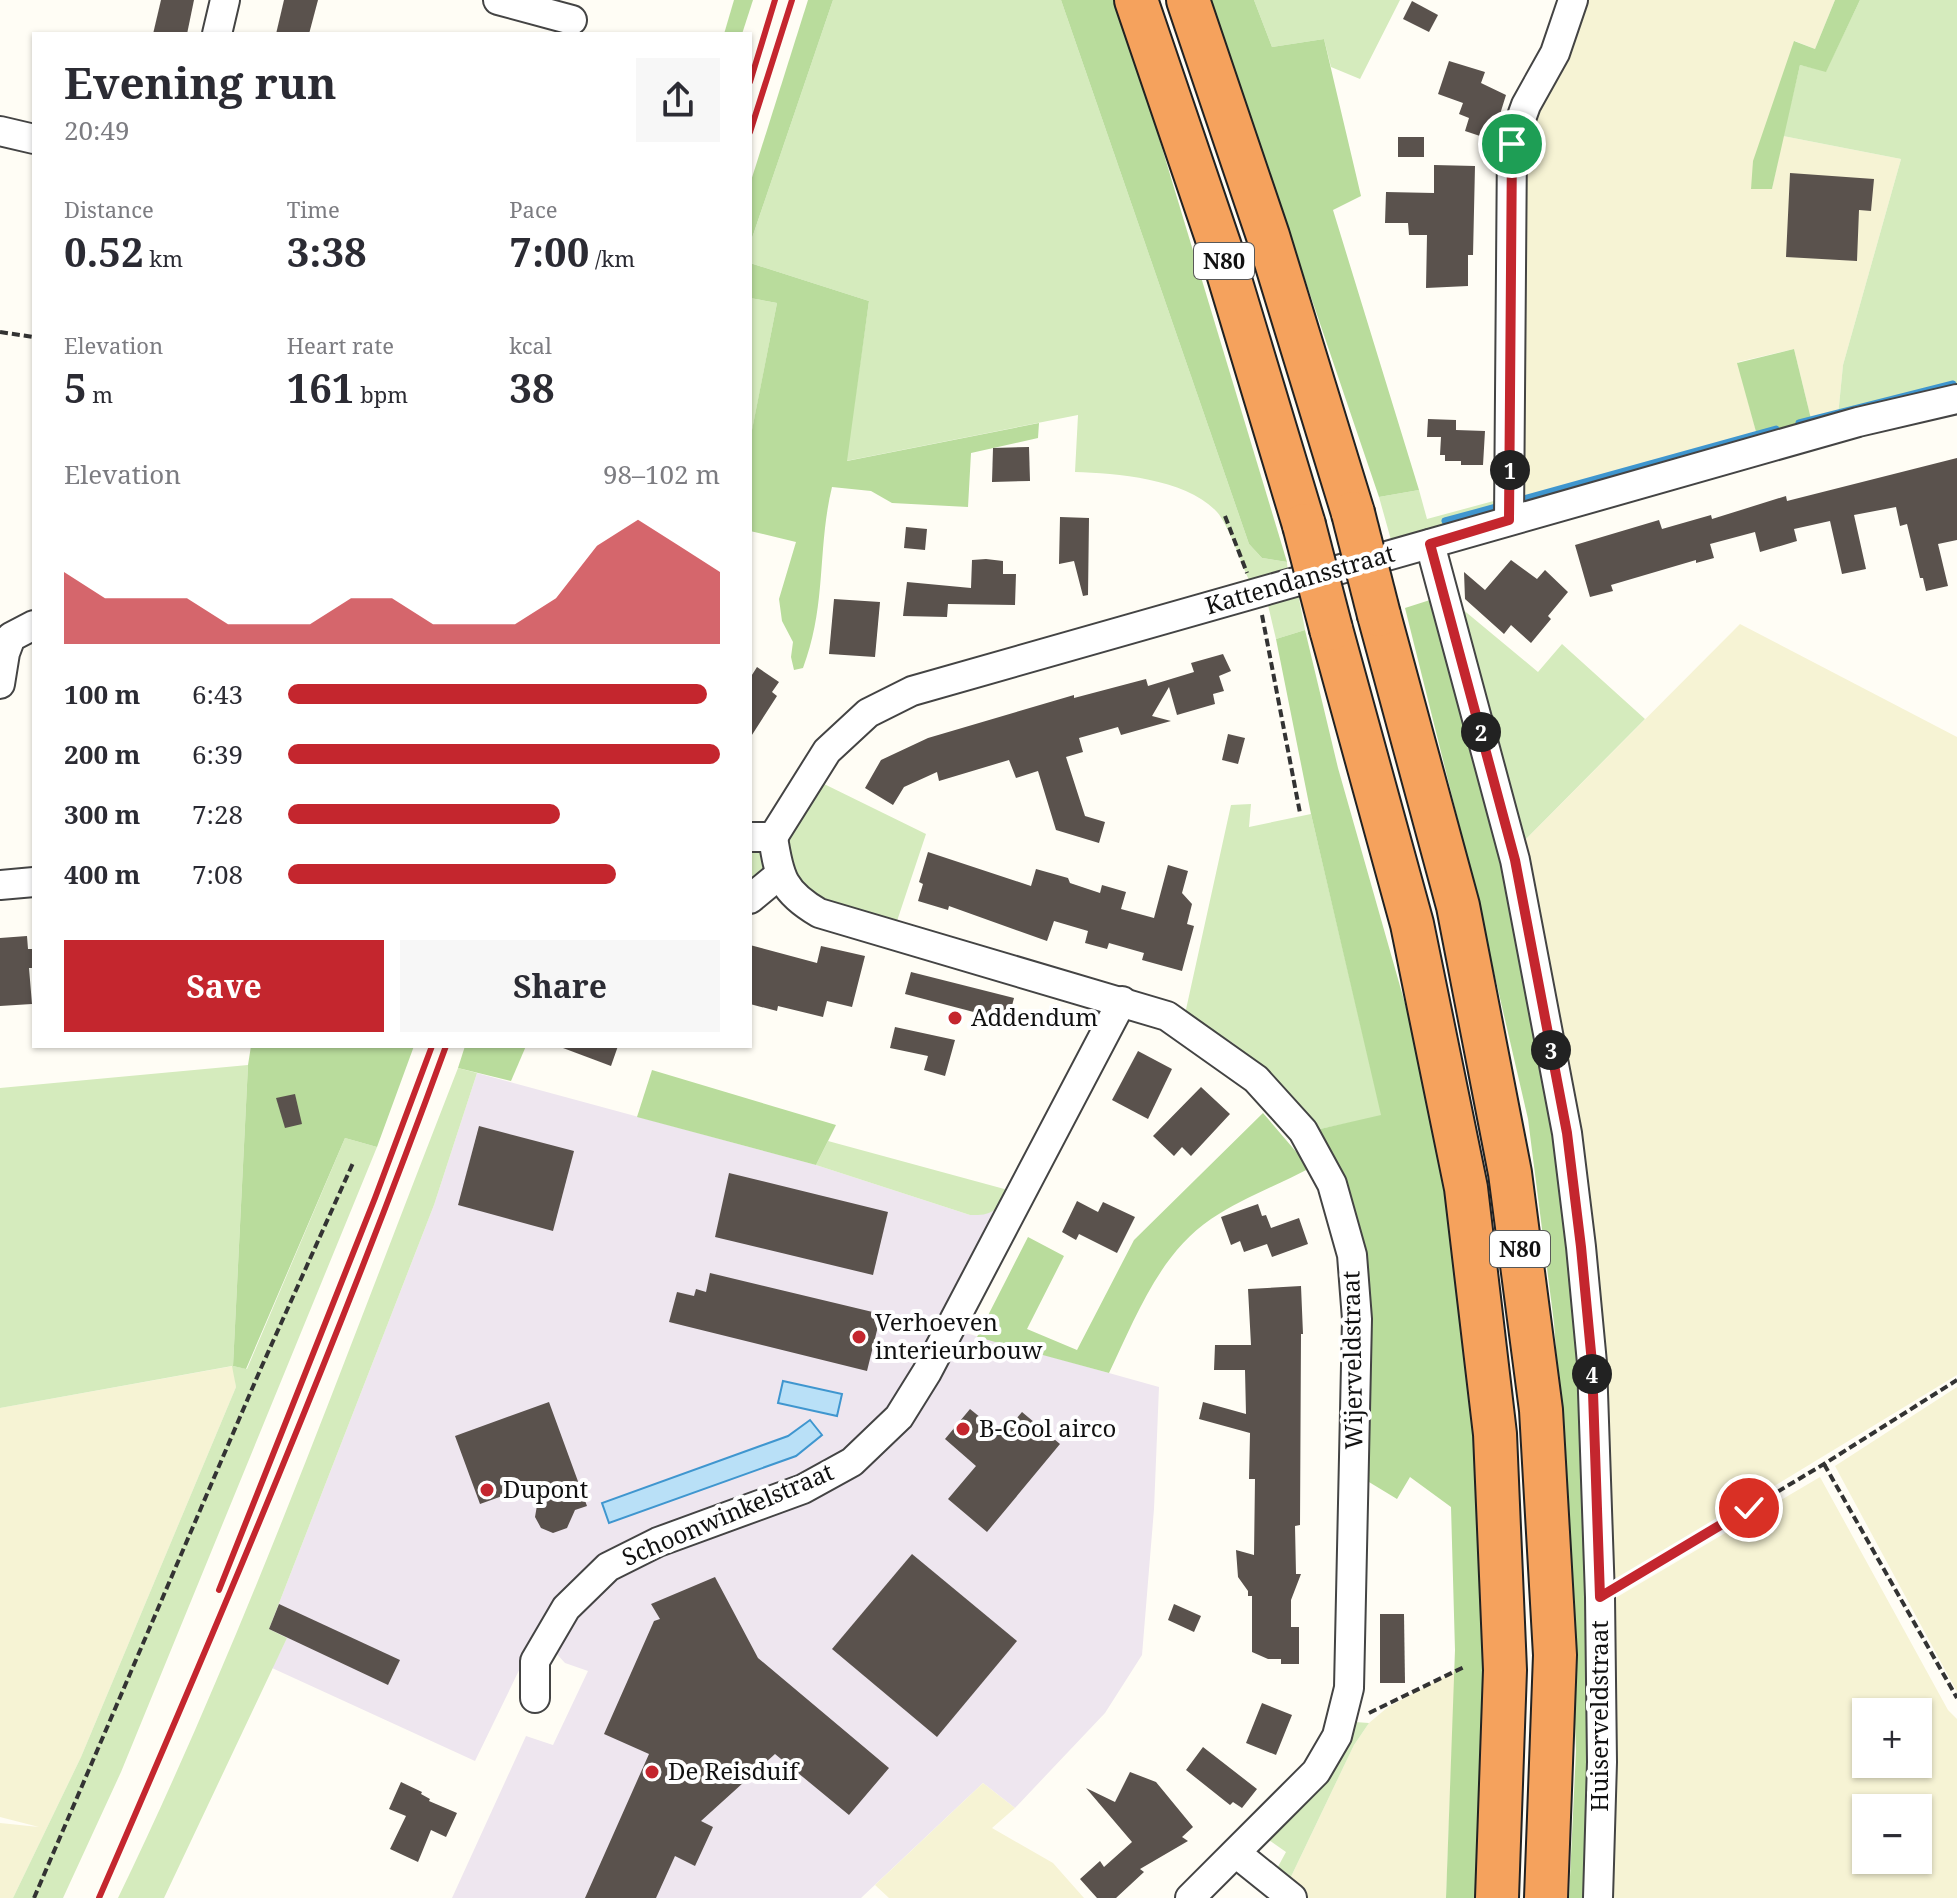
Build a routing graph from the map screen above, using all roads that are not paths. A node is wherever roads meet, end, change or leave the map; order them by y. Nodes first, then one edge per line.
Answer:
1 (225, 0) edge
2 (498, 0) edge
3 (1136, 0) edge
4 (1188, 0) edge
5 (1573, 0) edge
6 (572, 20) dead end
7 (217, 32) edge
8 (0, 131) edge
9 (32, 139) edge
10 (1957, 399) edge
11 (1509, 520) junction
12 (1430, 544) junction
13 (15, 631) edge
14 (0, 684) edge
15 (761, 837) edge
16 (779, 875) junction
17 (32, 882) edge
18 (0, 885) edge
19 (752, 897) edge
20 (1122, 1001) junction
21 (535, 1698) dead end
22 (1236, 1853) junction
23 (1190, 1898) edge
24 (1292, 1898) edge
25 (1497, 1898) edge
26 (1546, 1898) edge
27 (1598, 1898) edge

1 - 7 street
2 - 6 street
3 - 25 highway, N80, bridge
4 - 26 highway, N80, bridge
5 - 11 street
8 - 9 street
10 - 11 street, Kattendansstraat
11 - 12 street, Kattendansstraat
12 - 15 street, Kattendansstraat
12 - 27 street, Huiserveldstraat
13 - 14 street
15 - 16 street
16 - 19 street
16 - 20 street, Wijerveldstraat
17 - 18 street
20 - 21 street, Schoonwinkelstraat
20 - 22 street, Wijerveldstraat
22 - 23 street, Wijerveldstraat
22 - 24 street

